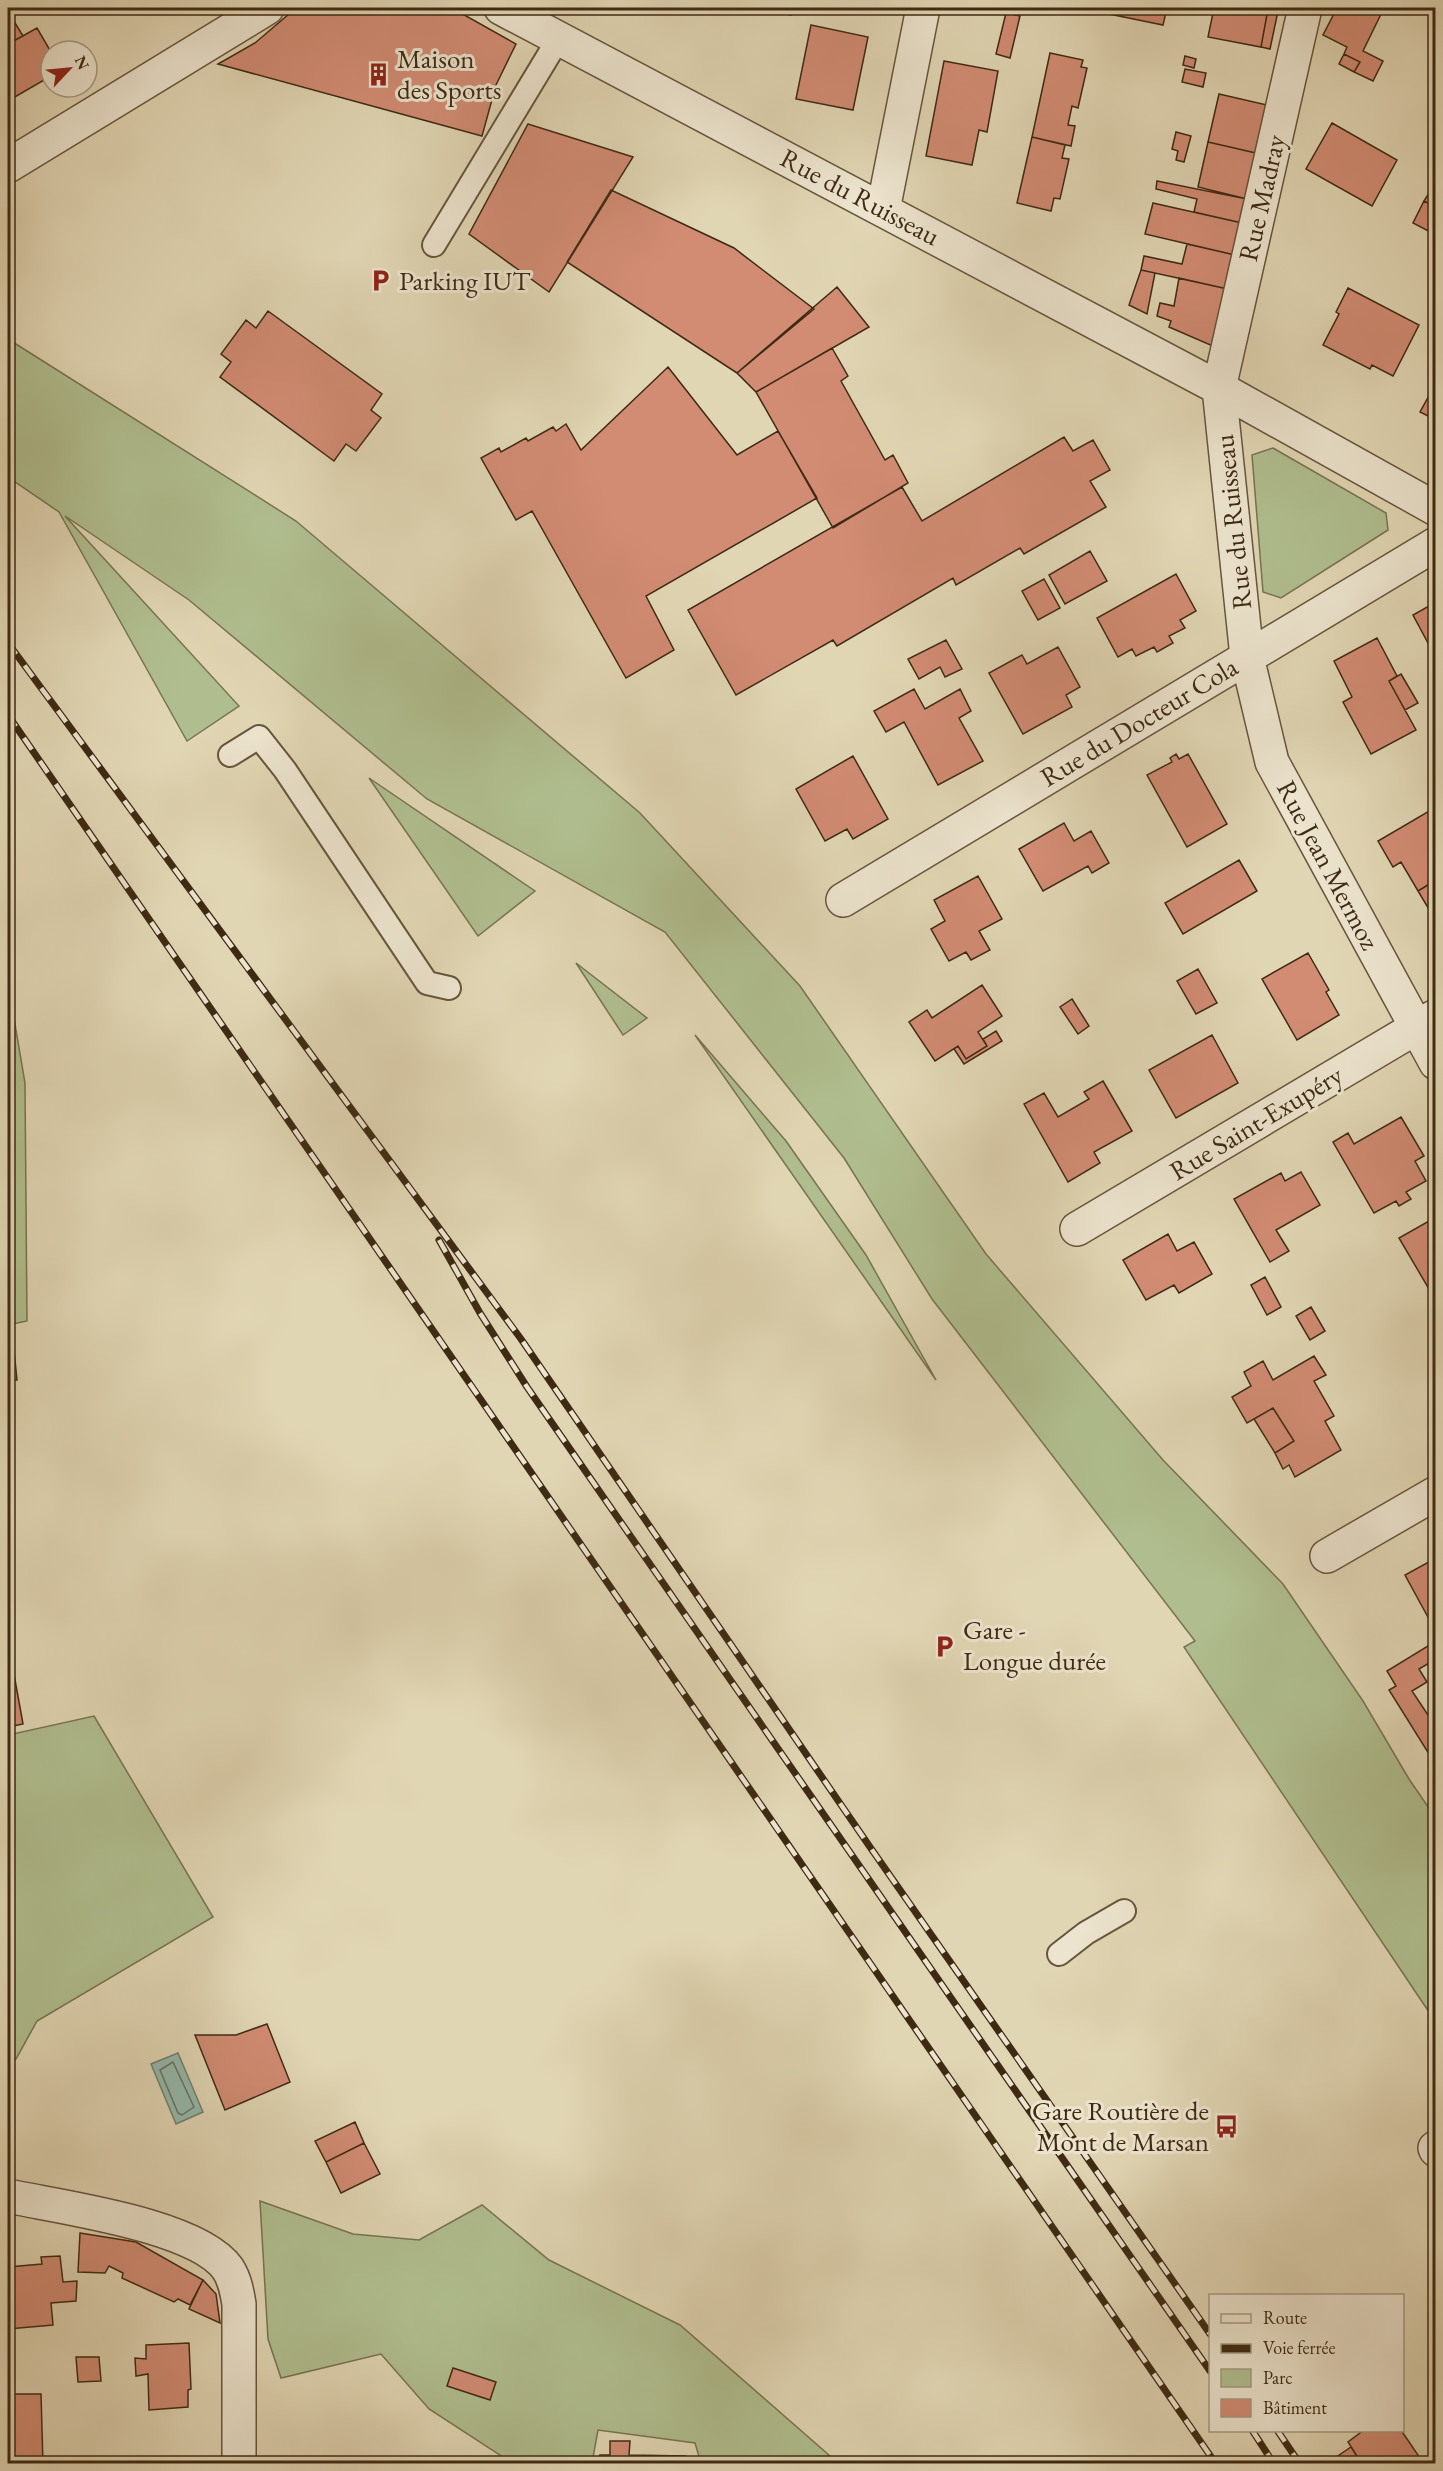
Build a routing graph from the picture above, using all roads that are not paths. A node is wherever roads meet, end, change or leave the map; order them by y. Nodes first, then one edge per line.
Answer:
1 (267, 8) edge
2 (501, 8) edge
3 (923, 8) edge
4 (1305, 8) edge
5 (559, 38) junction
6 (8, 166) edge
7 (883, 210) junction
8 (434, 245) dead end
9 (1219, 388) junction
10 (1436, 509) edge
11 (1436, 544) edge
12 (1247, 657) junction
13 (230, 755) dead end
14 (843, 900) dead end
15 (449, 988) dead end
16 (1426, 1022) edge
17 (1436, 1063) edge
18 (1077, 1229) dead end
19 (1436, 1493) edge
20 (1328, 1556) dead end
21 (1124, 1911) dead end
22 (1059, 1954) dead end
23 (8, 2196) edge
24 (239, 2463) edge

1 - 6 street
2 - 5 street, Rue du Ruisseau
3 - 7 street
4 - 9 street, Rue Madray
5 - 7 street, Rue du Ruisseau
5 - 8 lane
7 - 9 street, Rue du Ruisseau
9 - 10 street, Rue du Ruisseau
9 - 12 street, Rue du Ruisseau
11 - 12 street, Rue du Docteur Cola
12 - 14 street, Rue du Docteur Cola
12 - 16 street, Rue Jean Mermoz
13 - 15 lane
16 - 17 street, Rue Jean Mermoz
16 - 18 street, Rue Saint-Exupéry
19 - 20 street
21 - 22 lane
23 - 24 street

